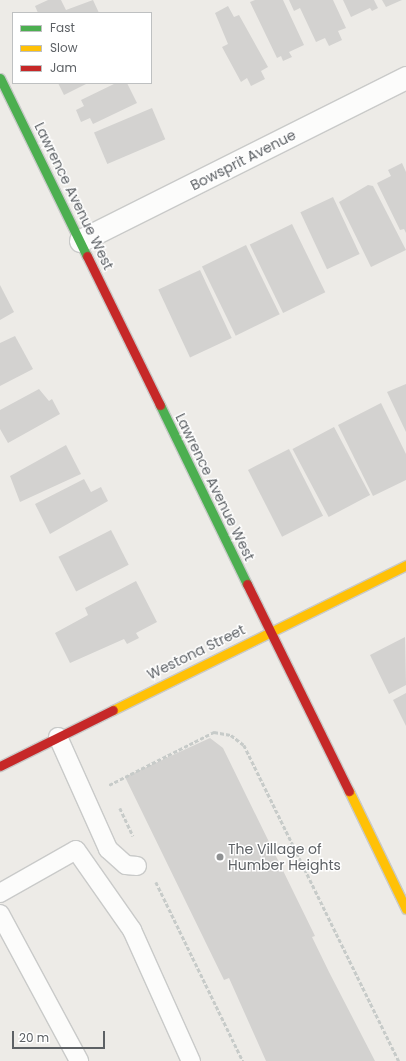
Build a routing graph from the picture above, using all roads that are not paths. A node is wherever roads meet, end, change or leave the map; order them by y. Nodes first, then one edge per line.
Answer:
1 (0, 78) edge
2 (406, 78) edge
3 (81, 241) junction
4 (406, 565) edge
5 (270, 632) junction
6 (58, 737) junction
7 (0, 766) edge
8 (137, 866) dead end
9 (0, 893) edge
10 (406, 909) edge
11 (0, 914) edge
12 (79, 1061) edge
13 (190, 1061) edge

1 - 3 main road, Lawrence Avenue West
2 - 3 street, Bowsprit Avenue
3 - 5 main road, Lawrence Avenue West
4 - 5 main road, Westona Street
5 - 6 main road, Westona Street
5 - 10 main road, Lawrence Avenue West
6 - 7 main road, Westona Street
6 - 8 lane
9 - 13 lane
11 - 12 lane

